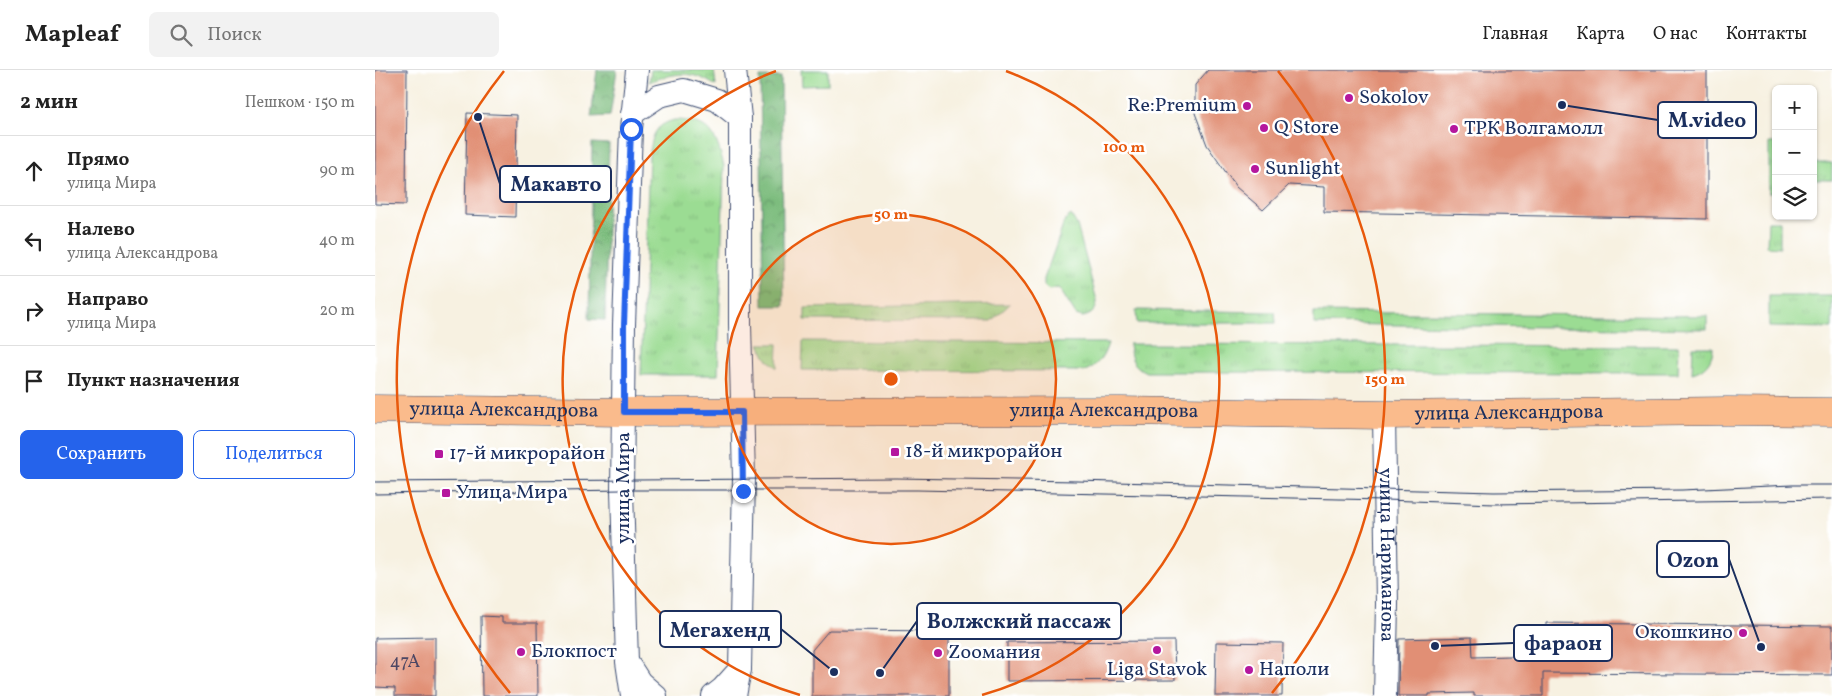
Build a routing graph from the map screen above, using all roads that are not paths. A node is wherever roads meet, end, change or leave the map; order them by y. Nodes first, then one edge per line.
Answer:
1 (637, 70) edge
2 (735, 70) edge
3 (632, 114) junction
4 (740, 118) junction
5 (375, 409) edge
6 (624, 412) junction
7 (742, 412) junction
8 (1832, 412) edge
9 (1384, 415) junction
10 (627, 662) junction
11 (740, 669) junction
12 (632, 696) edge
13 (656, 696) edge
14 (713, 696) edge
15 (735, 696) edge
16 (1385, 696) edge

1 - 3 street, улица Мира
2 - 4 street
3 - 4 street
3 - 6 street, улица Мира
4 - 7 street
5 - 6 main road, улица Александрова
6 - 7 main road, улица Александрова
6 - 10 street, улица Мира
7 - 9 main road, улица Александрова
7 - 11 street
8 - 9 main road, улица Александрова
9 - 16 street, улица Нариманова
10 - 12 street, улица Мира
10 - 13 street
11 - 14 street
11 - 15 street

